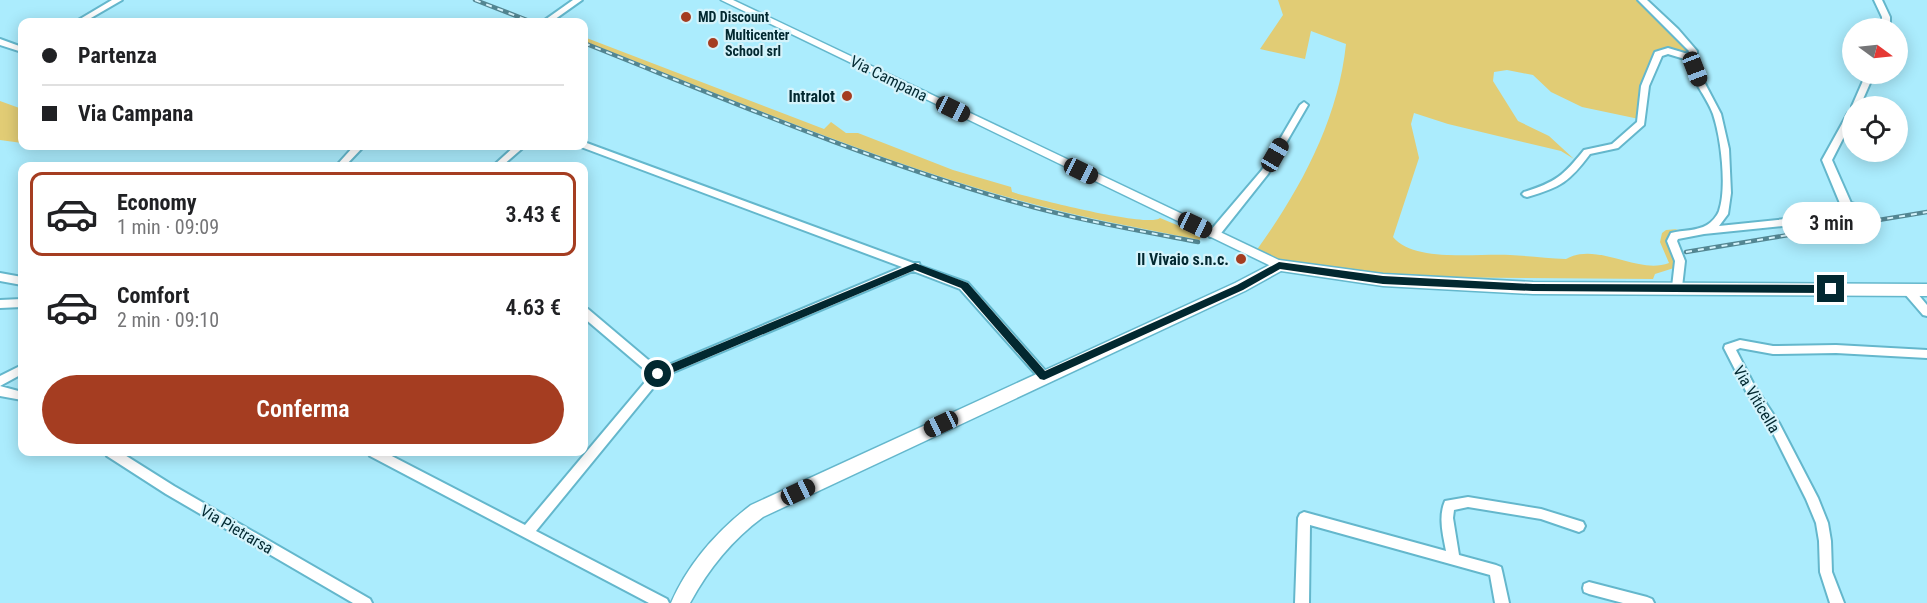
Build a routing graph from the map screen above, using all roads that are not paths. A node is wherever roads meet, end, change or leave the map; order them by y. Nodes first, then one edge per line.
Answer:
1 (118, 0) edge
2 (578, 0) edge
3 (726, 0) edge
4 (1642, 0) edge
5 (1878, 0) edge
6 (86, 18) edge
7 (552, 18) edge
8 (1886, 18) edge
9 (0, 42) edge
10 (18, 49) edge
11 (1691, 58) junction
12 (1304, 105) dead end
13 (1842, 132) edge
14 (588, 146) edge
15 (355, 150) edge
16 (515, 150) edge
17 (344, 162) edge
18 (502, 162) edge
19 (1527, 194) dead end
20 (1847, 205) junction
21 (1864, 210) dead end
22 (1701, 232) junction
23 (1214, 234) junction
24 (1279, 265) junction
25 (915, 266) junction
26 (0, 277) edge
27 (18, 280) edge
28 (1677, 287) junction
29 (1908, 290) junction
30 (1927, 290) edge
31 (0, 303) edge
32 (18, 303) edge
33 (1927, 312) edge
34 (588, 315) edge
35 (1925, 357) edge
36 (18, 371) edge
37 (658, 374) junction
38 (1044, 376) junction
39 (0, 381) edge
40 (0, 391) edge
41 (18, 395) edge
42 (117, 456) edge
43 (382, 456) edge
44 (1579, 526) dead end
45 (527, 532) junction
46 (1453, 559) junction
47 (1589, 588) dead end
48 (364, 603) edge
49 (662, 603) edge
50 (680, 603) edge
51 (1302, 603) edge
52 (1502, 603) edge
53 (1647, 603) edge
54 (1837, 603) edge

1 - 6 street
2 - 7 street
3 - 23 street, Via Campana
4 - 11 street
5 - 8 street
9 - 10 street
11 - 19 street
11 - 22 street
12 - 23 street
13 - 20 street
14 - 25 street
15 - 17 street
16 - 18 street
20 - 21 street
20 - 22 street
22 - 28 street
23 - 24 street, Via Campana
24 - 28 main road, Via Campana
24 - 38 main road
25 - 37 street
25 - 38 street
26 - 27 street
28 - 29 main road, Via Campana
29 - 30 main road, Via Campana
29 - 33 street
31 - 32 street
34 - 37 street
35 - 54 street, Via Viticella
36 - 39 street
37 - 45 street
38 - 50 main road
40 - 41 street
42 - 48 street, Via Pietrarsa
43 - 45 street
44 - 46 street
45 - 49 street
46 - 51 street
46 - 52 street
47 - 53 street

